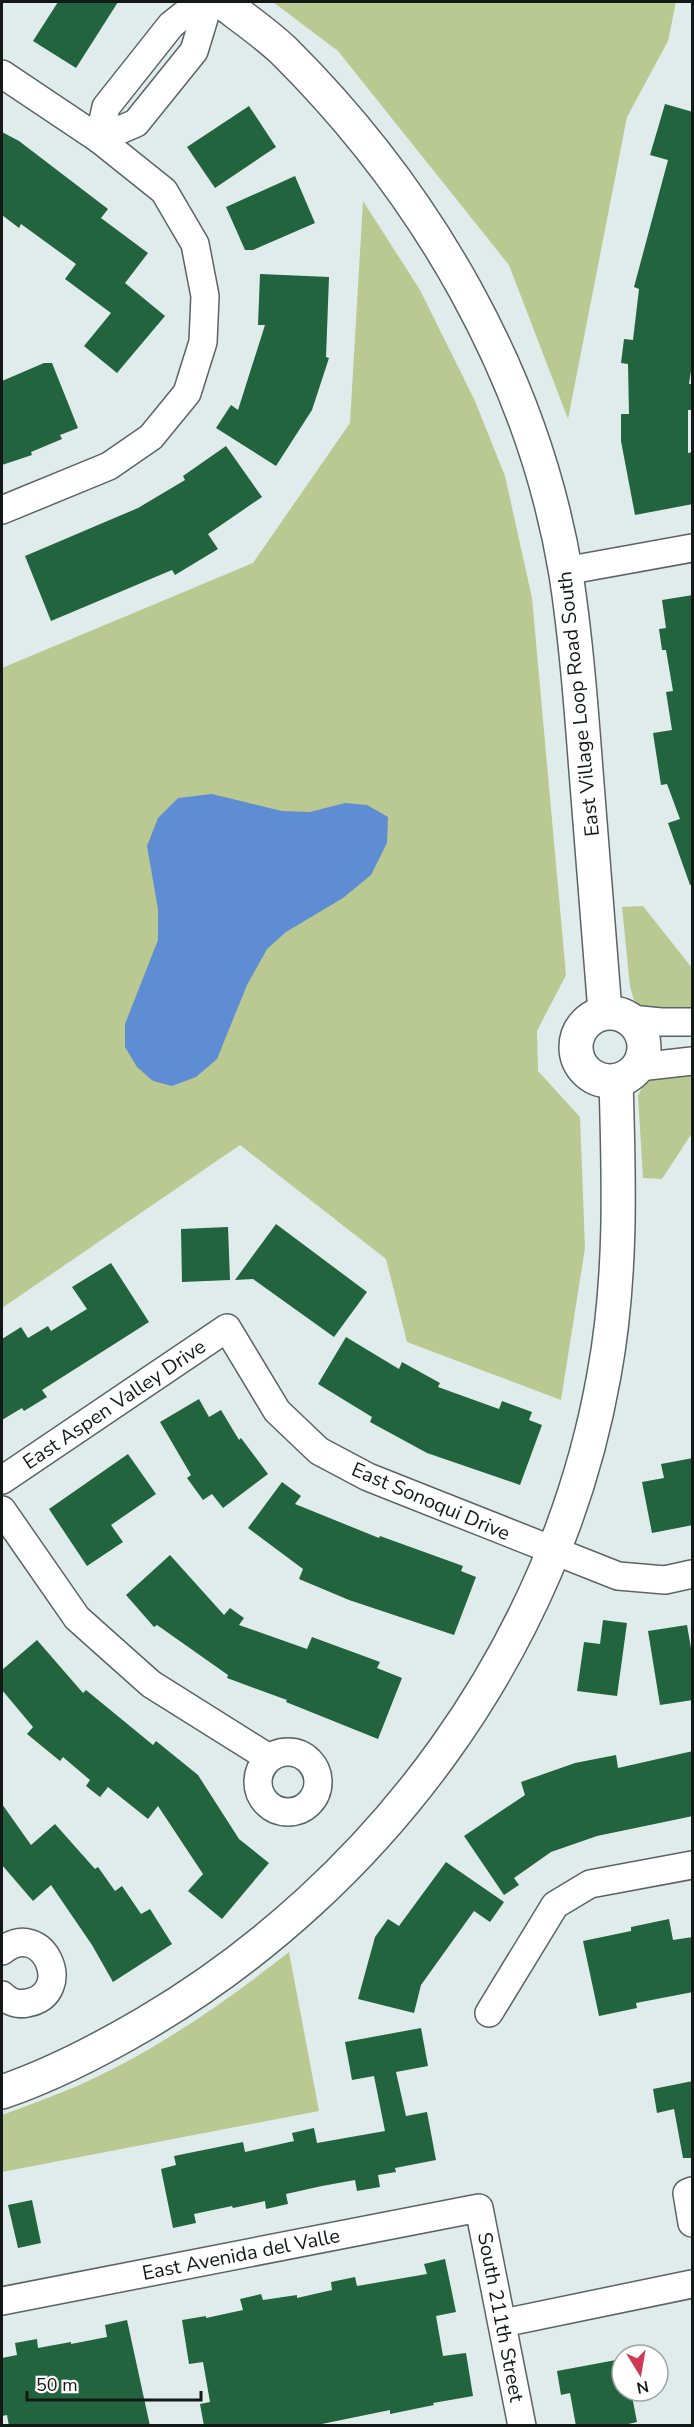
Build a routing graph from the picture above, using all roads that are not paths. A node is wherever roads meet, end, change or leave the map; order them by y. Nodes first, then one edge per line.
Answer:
1 (201, 2) edge
2 (209, 2) edge
3 (222, 2) edge
4 (2, 74) edge
5 (99, 140) junction
6 (2, 510) edge
7 (693, 548) edge
8 (565, 571) junction
9 (618, 1016) junction
10 (693, 1022) edge
11 (693, 1061) edge
12 (627, 1074) junction
13 (227, 1328) joint
14 (2, 1480) edge
15 (2, 1510) edge
16 (554, 1552) junction
17 (693, 1574) edge
18 (269, 1758) dead end
19 (693, 1865) edge
20 (2, 1951) edge
21 (2, 1995) edge
22 (489, 2013) dead end
23 (2, 2092) edge
24 (690, 2192) edge
25 (480, 2208) joint
26 (693, 2223) edge
27 (693, 2284) edge
28 (2, 2301) edge
29 (502, 2323) junction
30 (522, 2426) edge

1 - 5 street
2 - 5 street
3 - 8 street, East Village Loop Road South
4 - 5 street
5 - 6 street
7 - 8 street
8 - 9 street, East Village Loop Road South
9 - 10 street
9 - 12 street
9 - 12 street
11 - 12 street
12 - 16 street
13 - 14 street, East Aspen Valley Drive
13 - 16 street, East Sonoqui Drive
15 - 18 street
16 - 17 street, East Sonoqui Drive
16 - 23 street
19 - 22 street
20 - 21 street
24 - 26 street
25 - 28 street, East Avenida del Valle
25 - 29 street, South 211th Street
27 - 29 street
29 - 30 street, South 211th Street

